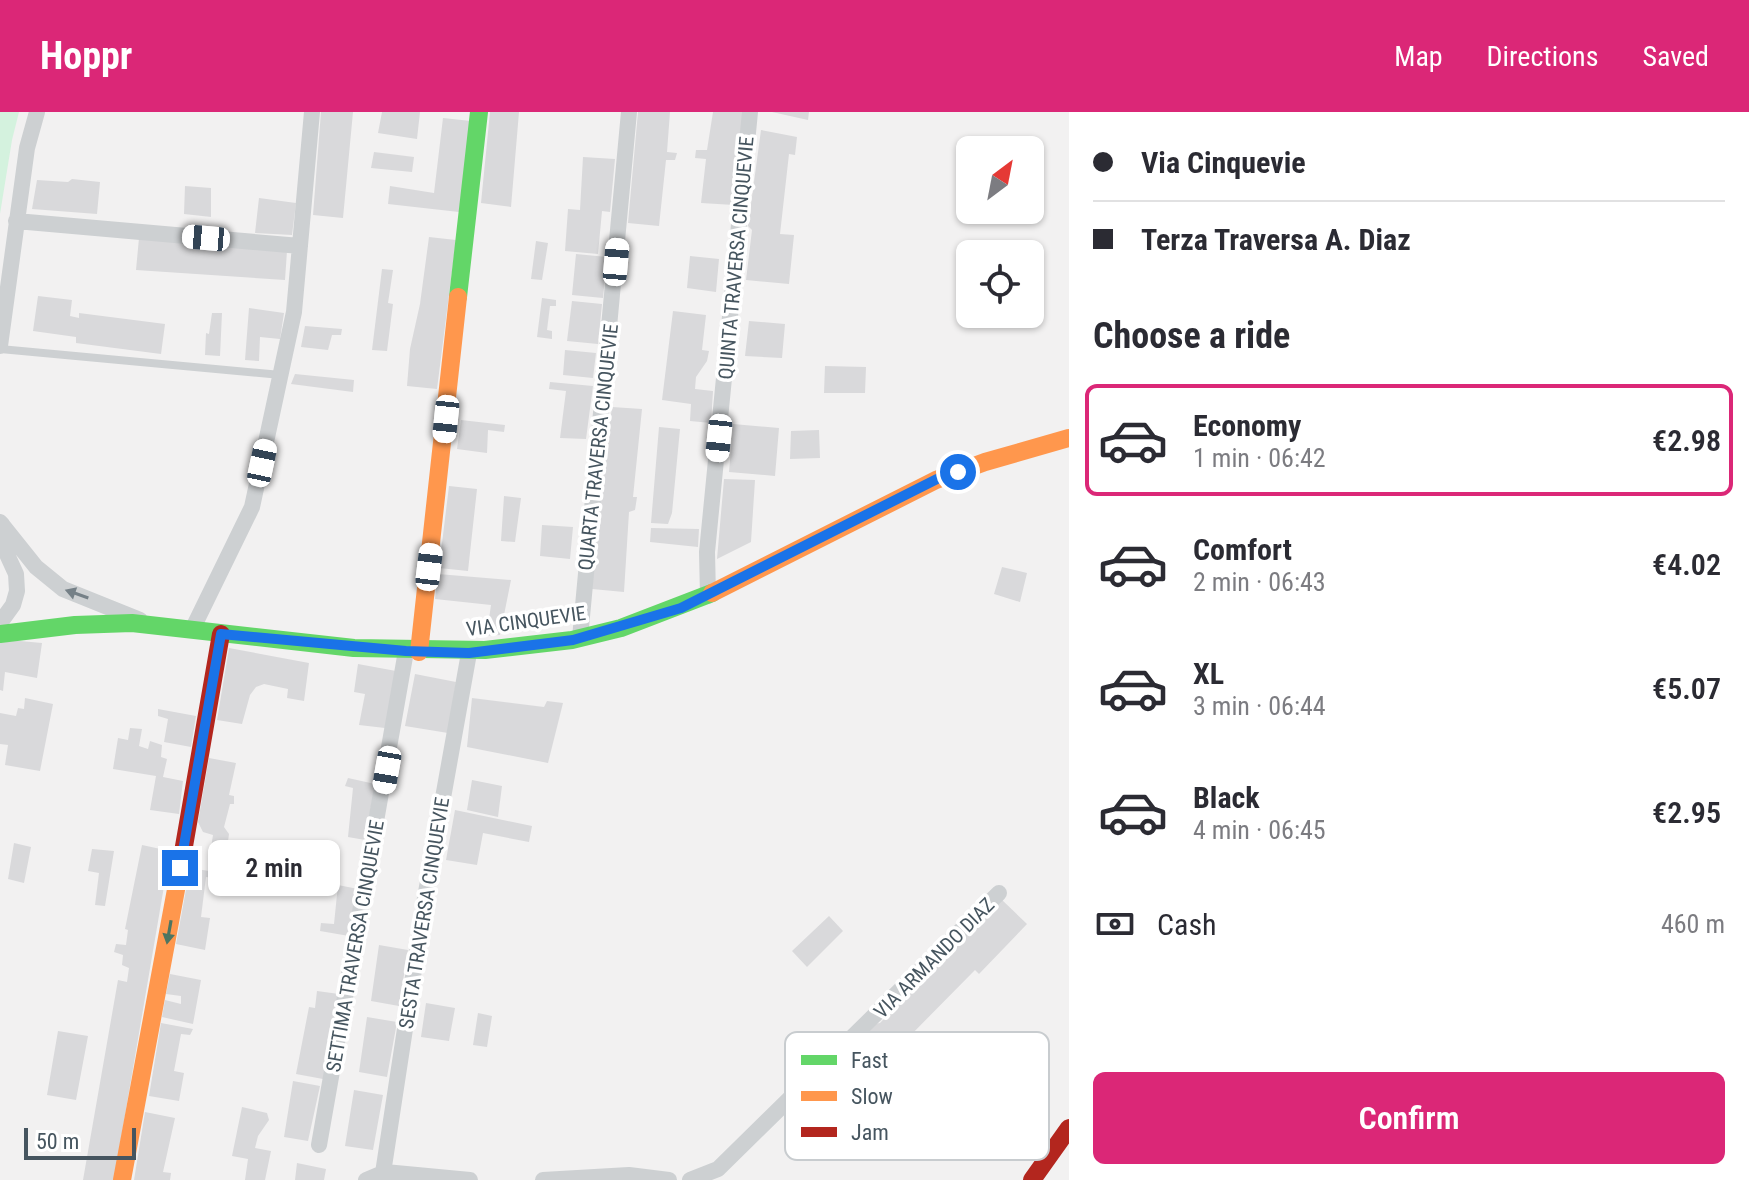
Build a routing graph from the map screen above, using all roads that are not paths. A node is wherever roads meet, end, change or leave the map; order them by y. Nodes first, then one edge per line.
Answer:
1 (37, 112) edge
2 (312, 112) edge
3 (629, 112) edge
4 (750, 112) edge
5 (473, 113) edge
6 (16, 221) junction
7 (300, 246) junction
8 (0, 348) edge
9 (281, 375) junction
10 (1069, 438) edge
11 (1, 523) edge
12 (708, 596) junction
13 (0, 623) edge
14 (149, 624) junction
15 (192, 630) junction
16 (0, 634) edge
17 (221, 634) junction
18 (580, 638) junction
19 (413, 652) junction
20 (469, 653) junction
21 (999, 893) dead end
22 (857, 1032) edge
23 (785, 1103) edge
24 (1069, 1128) edge
25 (1069, 1137) edge
26 (319, 1145) dead end
27 (1049, 1157) edge
28 (1047, 1160) edge
29 (383, 1173) junction
30 (409, 1177) edge
31 (122, 1180) edge
32 (366, 1180) edge
33 (470, 1180) edge
34 (543, 1180) edge
35 (669, 1180) edge
36 (690, 1180) edge
37 (1033, 1180) edge

1 - 6 street
2 - 7 street
3 - 18 street, QUARTA TRAVERSA CINQUEVIE
4 - 12 street, QUINTA TRAVERSA CINQUEVIE
5 - 19 main road
6 - 7 street
6 - 8 street
7 - 9 street
8 - 9 lane
9 - 15 street
10 - 12 main road, VIA CINQUEVIE
11 - 13 street
14 -> 11 street
12 - 18 main road, VIA CINQUEVIE
14 - 15 main road, VIA CINQUEVIE
14 - 16 main road, VIA CINQUEVIE
15 - 17 main road, VIA CINQUEVIE
17 - 19 main road, VIA CINQUEVIE
17 -> 31 main road
18 - 20 main road, VIA CINQUEVIE
19 - 20 main road, VIA CINQUEVIE
19 - 26 street, SETTIMA TRAVERSA CINQUEVIE
20 - 29 street, SESTA TRAVERSA CINQUEVIE
21 - 22 street, VIA ARMANDO DIAZ
23 - 36 street, VIA ARMANDO DIAZ
24 - 27 main road
25 - 37 main road
28 - 37 main road
29 - 30 street
29 - 32 street
30 - 33 street
34 - 35 street

